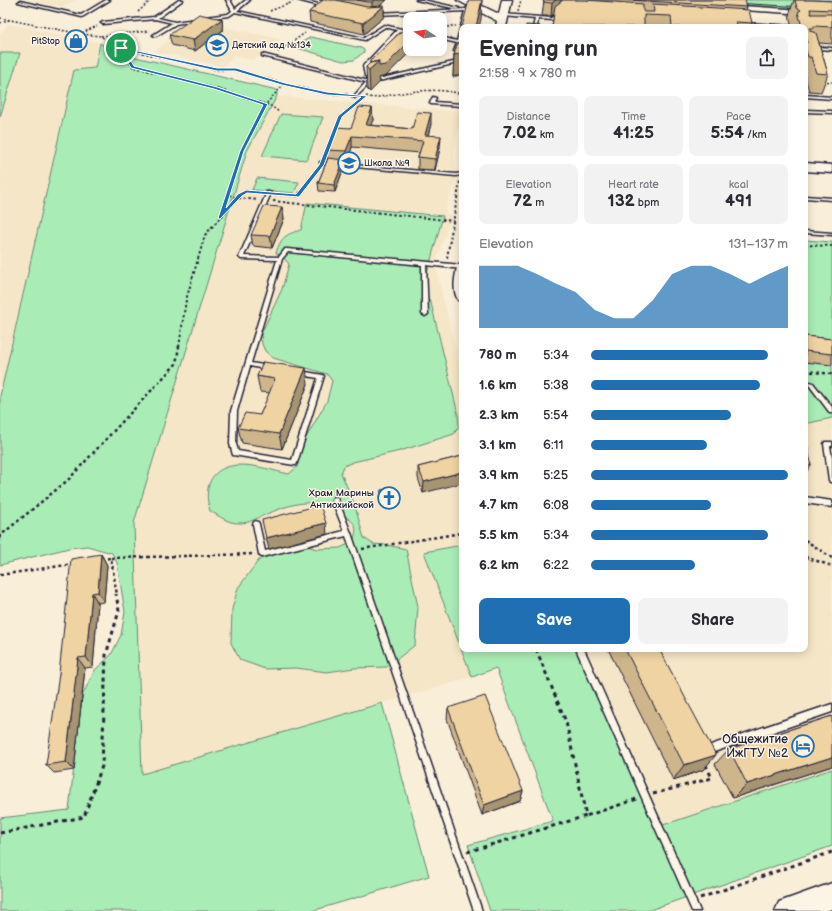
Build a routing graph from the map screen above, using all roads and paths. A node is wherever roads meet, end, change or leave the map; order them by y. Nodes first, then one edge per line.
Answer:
1 (108, 0) edge
2 (151, 0) edge
3 (181, 0) edge
4 (228, 0) edge
5 (248, 0) edge
6 (299, 0) edge
7 (418, 0) edge
8 (507, 0) edge
9 (525, 0) edge
10 (20, 2) dead end
11 (520, 2) dead end
12 (467, 5) edge
13 (329, 7) edge
14 (724, 7) edge
15 (234, 11) junction
16 (565, 13) edge
17 (375, 14) edge
18 (832, 14) edge
19 (258, 16) junction
20 (537, 17) junction
21 (0, 18) edge
22 (155, 18) junction
23 (11, 20) junction
24 (129, 20) junction
25 (503, 21) edge
26 (0, 23) edge
27 (103, 23) joint
28 (175, 23) junction
29 (462, 24) edge
30 (536, 24) edge
31 (459, 25) edge
32 (312, 27) junction
33 (447, 28) edge
34 (164, 29) junction
35 (399, 30) junction
36 (403, 31) edge
37 (81, 34) junction
38 (155, 35) dead end
39 (100, 36) junction
40 (459, 38) edge
41 (447, 40) edge
42 (458, 42) junction
43 (808, 47) edge
44 (121, 48) junction
45 (832, 49) edge
46 (262, 55) dead end
47 (271, 57) junction
48 (459, 61) edge
49 (454, 62) junction
50 (818, 81) edge
51 (369, 82) junction
52 (832, 82) edge
53 (284, 84) junction
54 (459, 93) edge
55 (356, 95) joint
56 (808, 96) edge
57 (434, 98) dead end
58 (832, 98) edge
59 (362, 99) dead end
60 (358, 103) dead end
61 (266, 104) junction
62 (459, 105) edge
63 (808, 111) edge
64 (279, 112) dead end
65 (823, 112) junction
66 (832, 112) edge
67 (832, 116) edge
68 (334, 134) edge
69 (322, 163) joint
70 (808, 167) edge
71 (832, 169) edge
72 (459, 174) edge
73 (459, 188) edge
74 (269, 193) junction
75 (229, 195) junction
76 (808, 197) edge
77 (237, 198) junction
78 (832, 199) edge
79 (260, 200) dead end
80 (268, 201) dead end
81 (220, 218) junction
82 (454, 221) junction
83 (808, 232) edge
84 (832, 234) edge
85 (808, 245) edge
86 (832, 246) edge
87 (447, 258) dead end
88 (280, 259) junction
89 (424, 263) junction
90 (459, 267) edge
91 (425, 314) dead end
92 (248, 364) junction
93 (277, 369) edge
94 (808, 371) edge
95 (292, 372) edge
96 (832, 374) edge
97 (811, 384) dead end
98 (832, 411) edge
99 (832, 444) edge
100 (832, 480) edge
101 (335, 500) dead end
102 (808, 500) edge
103 (832, 504) edge
104 (256, 524) dead end
105 (348, 533) junction
106 (459, 533) edge
107 (0, 538) edge
108 (808, 542) edge
109 (354, 550) junction
110 (262, 554) junction
111 (111, 558) junction
112 (808, 558) edge
113 (832, 558) edge
114 (96, 560) edge
115 (74, 564) edge
116 (832, 566) edge
117 (0, 575) edge
118 (537, 652) edge
119 (581, 652) edge
120 (832, 708) edge
121 (701, 753) joint
122 (646, 796) junction
123 (586, 816) junction
124 (0, 833) edge
125 (832, 852) edge
126 (459, 854) junction
127 (832, 896) edge
128 (691, 901) junction
129 (478, 911) edge
130 (696, 911) edge
131 (790, 911) edge

1 - 10 lane
2 - 24 path
3 - 22 lane
4 - 15 lane
5 - 15 lane
6 - 13 lane
6 - 19 path
7 - 12 lane
8 - 25 main road
9 - 11 path
12 - 17 lane
12 - 25 main road
12 - 29 lane
14 - 18 street
15 - 19 lane
15 - 28 lane
16 - 20 lane
19 - 32 lane
20 - 25 lane
20 - 30 lane
21 - 23 path
22 - 24 lane
22 - 28 lane
23 - 26 path
23 - 37 path
24 - 27 lane
27 - 37 path
28 - 34 lane
31 - 33 path
32 - 35 lane
32 - 47 path
34 - 38 lane
34 - 39 path
35 - 36 lane
35 - 51 lane
37 - 39 path
39 - 44 path
40 - 42 lane
41 - 42 lane
42 - 49 lane
43 - 45 lane
44 - 53 path
44 - 61 path
46 - 47 lane
47 - 51 lane
48 - 49 lane
49 - 51 lane
50 - 52 path
51 - 55 lane
53 - 55 path
53 - 61 path
54 - 59 path
56 - 58 lane
57 - 62 lane
60 - 68 path
61 - 64 path
61 - 75 path
63 - 65 lane
65 - 66 lane
65 - 67 lane
69 - 72 lane
69 - 74 path
70 - 71 main road
73 - 82 path
74 - 77 path
74 - 88 lane
75 - 77 path
75 - 81 path
76 - 78 lane
77 - 79 path
77 - 81 path
80 - 82 path
81 - 107 path
82 - 87 path
83 - 84 lane
85 - 86 path
88 - 89 lane
88 - 92 lane
89 - 90 lane
89 - 91 lane
92 - 93 lane
92 - 95 lane
94 - 96 path
97 - 98 lane
99 - 100 lane
101 - 105 lane
102 - 103 lane
104 - 110 lane
105 - 109 lane
105 - 110 lane
106 - 109 path
108 - 113 path
109 - 126 lane
110 - 111 path
111 - 114 path
111 - 124 path
112 - 116 path
115 - 117 path
118 - 123 path
119 - 122 lane
120 - 121 lane
121 - 122 path
122 - 123 path
122 - 128 lane
123 - 126 path
125 - 128 path
126 - 129 lane
127 - 131 main road
128 - 130 lane

